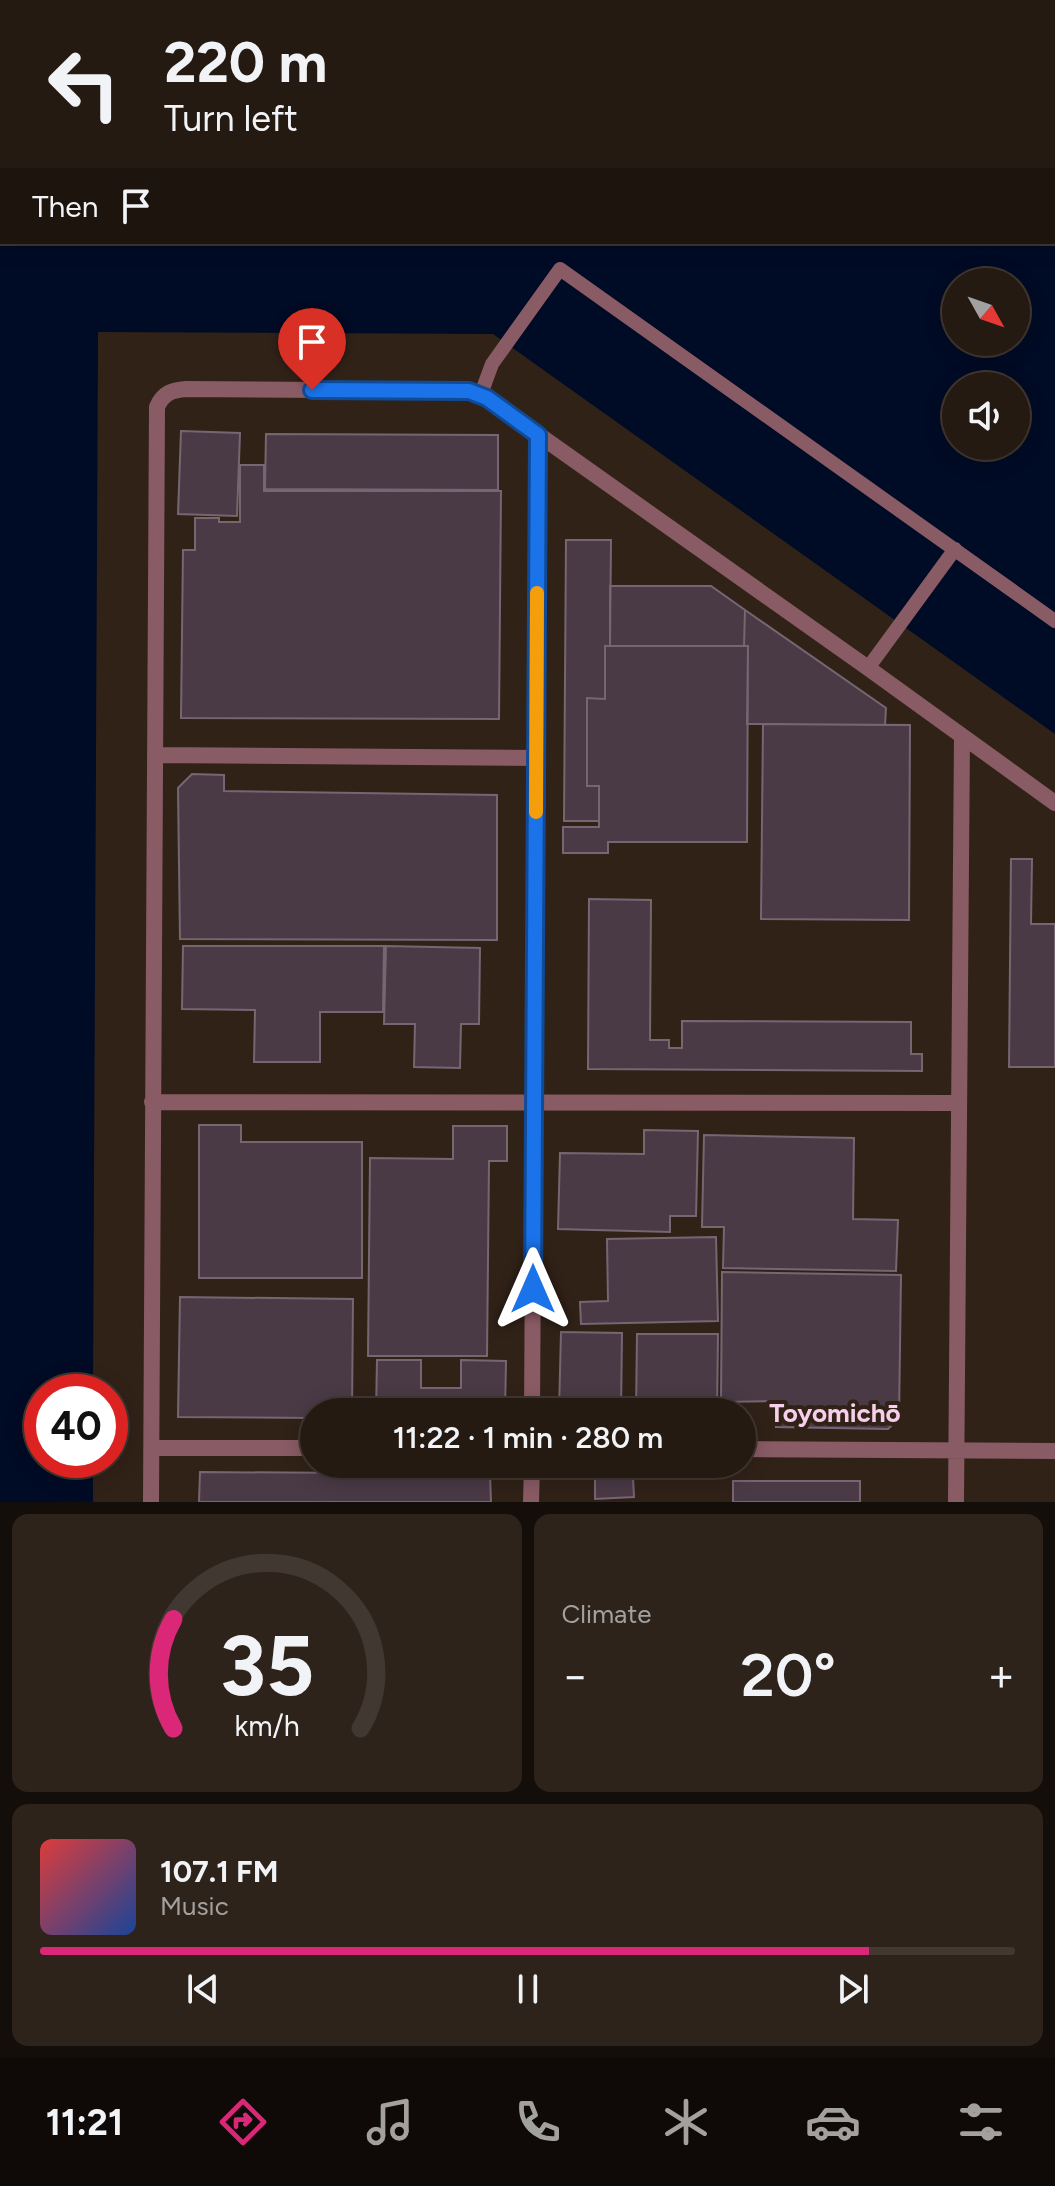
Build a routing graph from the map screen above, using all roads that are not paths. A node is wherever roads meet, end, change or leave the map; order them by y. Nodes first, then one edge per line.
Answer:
1 (481, 394) junction
2 (538, 435) junction
3 (955, 549) junction
4 (1055, 621) edge
5 (868, 668) junction
6 (962, 736) junction
7 (155, 755) junction
8 (536, 758) junction
9 (1055, 803) edge
10 (152, 1102) junction
11 (958, 1103) junction
12 (534, 1104) junction
13 (532, 1398) edge
14 (152, 1448) junction
15 (300, 1448) edge
16 (756, 1449) edge
17 (956, 1450) junction
18 (1055, 1451) edge
19 (532, 1478) edge
20 (151, 1502) edge
21 (531, 1502) edge
22 (956, 1502) edge

1 - 2 street
1 - 3 lane
1 - 7 street
2 - 5 street
2 - 8 street
3 - 4 lane
3 - 5 lane
5 - 6 street
6 - 9 street
6 - 11 street
7 - 8 street
7 - 10 street
8 - 12 street
10 - 12 street
10 - 14 street
11 - 12 street
11 - 17 street
12 - 13 street
14 - 15 street
14 - 20 street
16 - 17 street
17 - 18 street
17 - 22 street
19 - 21 street

